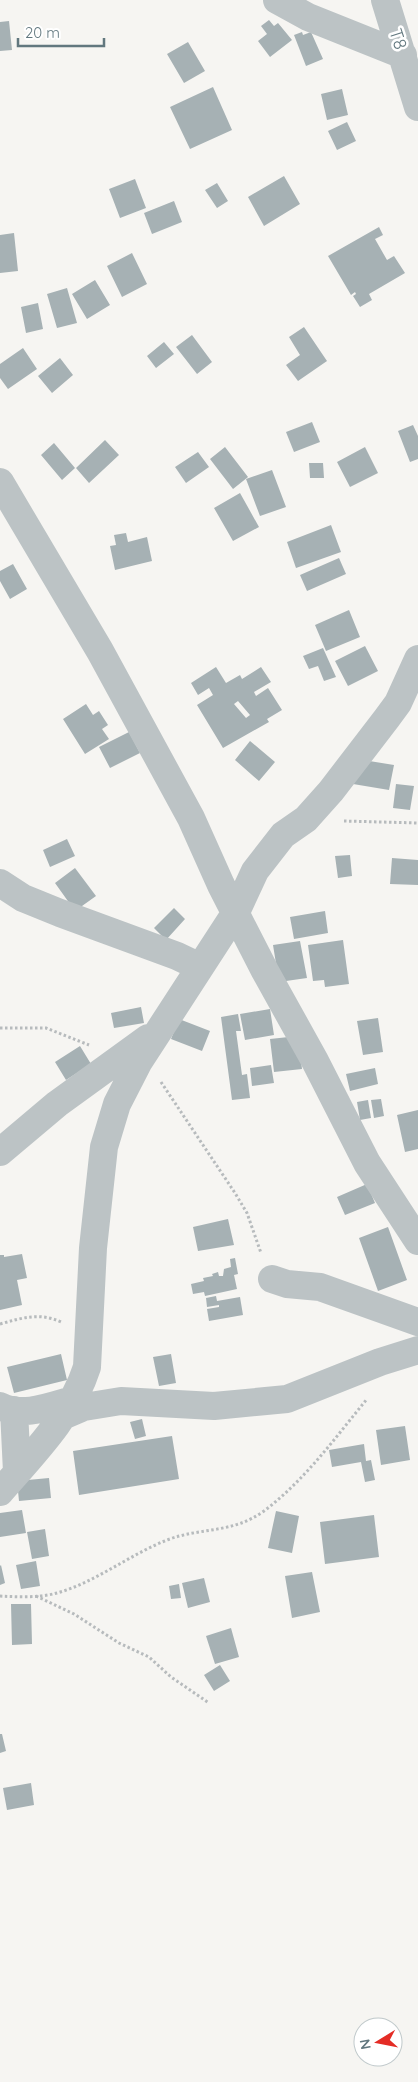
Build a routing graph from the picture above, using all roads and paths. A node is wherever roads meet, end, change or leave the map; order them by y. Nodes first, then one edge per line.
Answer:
1 (277, 0) edge
2 (385, 0) edge
3 (403, 55) junction
4 (418, 107) edge
5 (0, 482) edge
6 (418, 659) edge
7 (306, 819) junction
8 (418, 823) edge
9 (0, 883) edge
10 (236, 912) junction
11 (200, 968) junction
12 (0, 1028) edge
13 (135, 1057) junction
14 (0, 1152) edge
15 (418, 1241) edge
16 (272, 1279) joint
17 (418, 1322) edge
18 (0, 1324) edge
19 (88, 1337) junction
20 (418, 1350) edge
21 (369, 1397) dead end
22 (7, 1408) edge
23 (68, 1408) junction
24 (9, 1482) edge
25 (0, 1596) edge
26 (36, 1596) junction
27 (209, 1703) dead end

1 - 3 street
2 - 3 street, T8
3 - 4 street, T8
5 - 10 street
6 - 7 street
7 - 8 path
7 - 10 street
9 - 11 street
10 - 11 street
10 - 15 street
11 - 13 street
12 - 13 path
13 - 14 street
13 - 16 path
13 - 19 street
16 - 17 street
18 - 19 path
19 - 23 street
20 - 23 street
21 - 26 path
22 - 23 street
22 - 24 street
23 - 24 street
25 - 26 path
26 - 27 path

